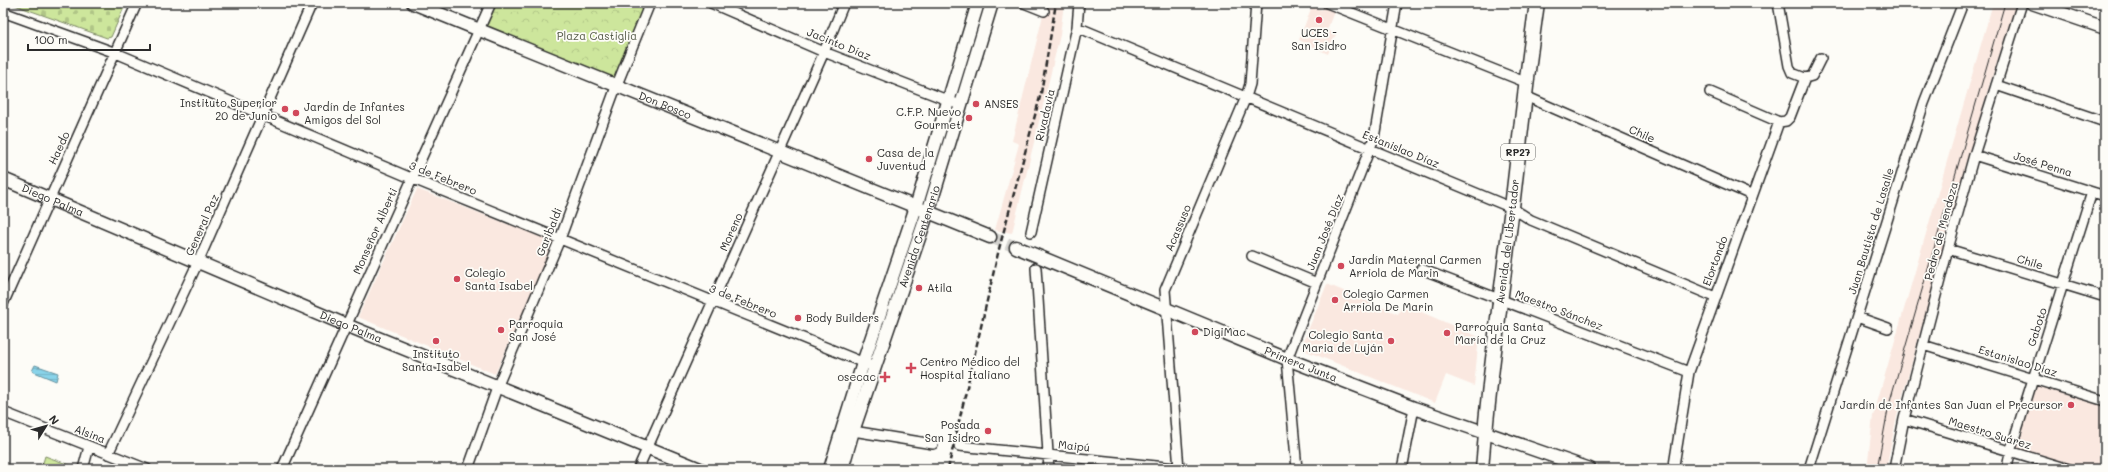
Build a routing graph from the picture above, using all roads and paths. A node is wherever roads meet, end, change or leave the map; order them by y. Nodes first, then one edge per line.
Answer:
1 (138, 3) edge
2 (312, 3) edge
3 (413, 3) edge
4 (491, 3) edge
5 (650, 3) edge
6 (711, 3) edge
7 (844, 3) edge
8 (978, 3) edge
9 (992, 3) edge
10 (1024, 3) edge
11 (1079, 3) edge
12 (1256, 3) edge
13 (1327, 3) edge
14 (1397, 3) edge
15 (1537, 3) edge
16 (1778, 3) edge
17 (1964, 3) edge
18 (2022, 3) edge
19 (2032, 3) edge
20 (1044, 11) dead end
21 (3, 12) edge
22 (1077, 27) junction
23 (2105, 28) edge
24 (1392, 30) junction
25 (480, 31) junction
26 (824, 52) junction
27 (116, 53) junction
28 (1821, 58) dead end
29 (1805, 78) junction
30 (1996, 85) junction
31 (616, 87) junction
32 (1524, 89) junction
33 (1710, 92) dead end
34 (1246, 96) junction
35 (948, 101) junction
36 (960, 105) junction
37 (263, 115) junction
38 (1779, 122) junction
39 (2105, 122) edge
40 (1370, 150) junction
41 (780, 152) junction
42 (1974, 155) junction
43 (411, 178) junction
44 (3, 179) edge
45 (2092, 192) junction
46 (1751, 195) junction
47 (2105, 196) edge
48 (49, 199) junction
49 (916, 207) junction
50 (1512, 208) junction
51 (928, 212) junction
52 (1031, 232) dead end
53 (990, 237) tunnel mouth
54 (560, 239) junction
55 (1016, 247) tunnel mouth
56 (1948, 249) junction
57 (1252, 256) dead end
58 (198, 262) junction
59 (1036, 268) dead end
60 (1421, 268) dead end
61 (1317, 283) junction
62 (2063, 284) junction
63 (5, 292) edge
64 (1715, 297) junction
65 (2105, 297) edge
66 (1499, 300) junction
67 (713, 301) junction
68 (3, 304) edge
69 (1166, 309) junction
70 (1857, 317) junction
71 (346, 325) junction
72 (1888, 328) dead end
73 (1923, 345) junction
74 (1287, 359) junction
75 (862, 363) junction
76 (874, 367) junction
77 (1689, 372) junction
78 (2033, 379) junction
79 (498, 386) junction
80 (2105, 401) edge
81 (1414, 408) junction
82 (3, 412) edge
83 (1904, 419) junction
84 (853, 431) junction
85 (1485, 433) junction
86 (933, 444) dead end
87 (959, 446) dead end
88 (89, 447) junction
89 (648, 447) junction
90 (2010, 452) junction
91 (108, 454) junction
92 (1048, 455) junction
93 (1674, 465) dead end
94 (83, 469) edge
95 (147, 469) edge
96 (282, 469) edge
97 (468, 469) edge
98 (638, 469) edge
99 (700, 469) edge
100 (830, 469) edge
101 (842, 469) edge
102 (1049, 469) edge
103 (1181, 469) edge
104 (1297, 469) edge
105 (1402, 469) edge
106 (1482, 469) edge
107 (1590, 469) edge
108 (1809, 469) edge
109 (1894, 469) edge
110 (2007, 469) edge
111 (2069, 469) edge

1 - 27 street, Haedo
2 - 37 street, General Paz
3 - 25 street, Don Bosco
4 - 25 street, Monseñor Alberti
5 - 31 street, Garibaldi
6 - 26 street, Jacinto Díaz
7 - 26 street, Moreno
8 - 35 street, Avenida Centenario
9 - 36 street, Avenida Centenario
10 - 20 street
11 - 22 street, Rivadavia
12 - 34 street, Acassuso
13 - 24 street, Chile
14 - 24 street, Juan José Díaz
15 - 32 main road, Avenida del Libertador / RP27
16 - 29 street
17 - 70 street, Juan Bautista de Lasalle
18 - 30 street, Pedro de Mendoza
19 - 23 street
21 - 27 street, 3 de Febrero
22 - 34 street, Estanislao Díaz
22 - 52 street, Rivadavia
24 - 32 street, Chile
24 - 40 street, Juan José Díaz
25 - 31 street, Don Bosco
25 - 43 street, Monseñor Alberti
26 - 35 street, Jacinto Díaz
26 - 41 street, Moreno
27 - 37 street, 3 de Febrero
27 - 48 street, Haedo
28 - 29 street, Elortondo
29 - 38 street, Elortondo
30 - 39 street
30 - 42 street, Pedro de Mendoza
31 - 41 street, Don Bosco
31 - 54 street, Garibaldi
32 - 46 street, Chile
32 - 50 main road, Avenida del Libertador / RP27
33 - 38 street
34 - 40 street, Estanislao Díaz
34 - 69 street, Acassuso
35 - 36 street, Jacinto Díaz
35 - 49 street, Avenida Centenario
36 - 51 street, Avenida Centenario
37 - 43 street, 3 de Febrero
37 - 58 street, General Paz
38 - 46 street, Elortondo
40 - 50 street, Estanislao Díaz
40 - 61 street, Juan José Díaz
41 - 49 street, Don Bosco
41 - 67 street, Moreno
42 - 45 street, José Penna
42 - 56 street, Pedro de Mendoza
43 - 54 street, 3 de Febrero
43 - 71 street, Monseñor Alberti
44 - 48 street, Diego Palma
45 - 47 street, José Penna
45 - 62 street, Gaboto
46 - 64 street, Elortondo
48 - 58 street, Diego Palma
48 - 63 street, Haedo
49 - 51 street
49 - 75 street, Avenida Centenario
50 - 64 street, Estanislao Díaz
50 - 66 main road, Avenida del Libertador / RP27
51 - 53 street
51 - 76 street, Avenida Centenario
54 - 67 street, 3 de Febrero
54 - 79 street, Garibaldi
55 - 69 street, Primera Junta
56 - 62 street, Chile
56 - 73 street, Pedro de Mendoza
57 - 61 street
58 - 71 street, Diego Palma
58 - 91 street, General Paz
59 - 92 street
60 - 66 street, Maestro Sánchez
61 - 74 street, Juan José Díaz
62 - 65 street, Chile
62 - 78 street, Gaboto
63 - 68 street, Haedo
64 - 77 street, Elortondo
66 - 77 street, Maestro Sánchez
66 - 85 main road, Avenida del Libertador / RP27
67 - 75 street, 3 de Febrero
67 - 89 street, Moreno
69 - 74 street, Primera Junta
69 - 103 street, Acassuso
70 - 72 street
70 - 108 street, Juan Bautista de Lasalle
71 - 79 street, Diego Palma
71 - 96 street, Monseñor Alberti
73 - 78 street, Estanislao Díaz
73 - 83 street, Pedro de Mendoza
74 - 81 street, Primera Junta
74 - 104 street, Juan José Díaz
75 - 76 street, 3 de Febrero
75 - 100 street, Avenida Centenario
76 - 84 street, Avenida Centenario
77 - 93 street, Elortondo
78 - 80 street, Estanislao Díaz
78 - 90 street, Gaboto
79 - 89 street, Diego Palma
79 - 97 street, Garibaldi
81 - 85 street, Primera Junta
81 - 105 street
82 - 88 street, Alsina
83 - 90 street, Maestro Suárez
83 - 109 street, Pedro de Mendoza
84 - 86 street
84 - 101 street, Avenida Centenario
85 - 106 street, RP27
85 - 107 street, Primera Junta
87 - 92 street, Maipú
88 - 91 street, Alsina
88 - 94 street
89 - 98 street, Moreno
89 - 99 street, Diego Palma
90 - 110 street, Gaboto
90 - 111 street, Maestro Suárez
91 - 95 street, Alsina
92 - 102 street
92 - 103 street, Maipú

